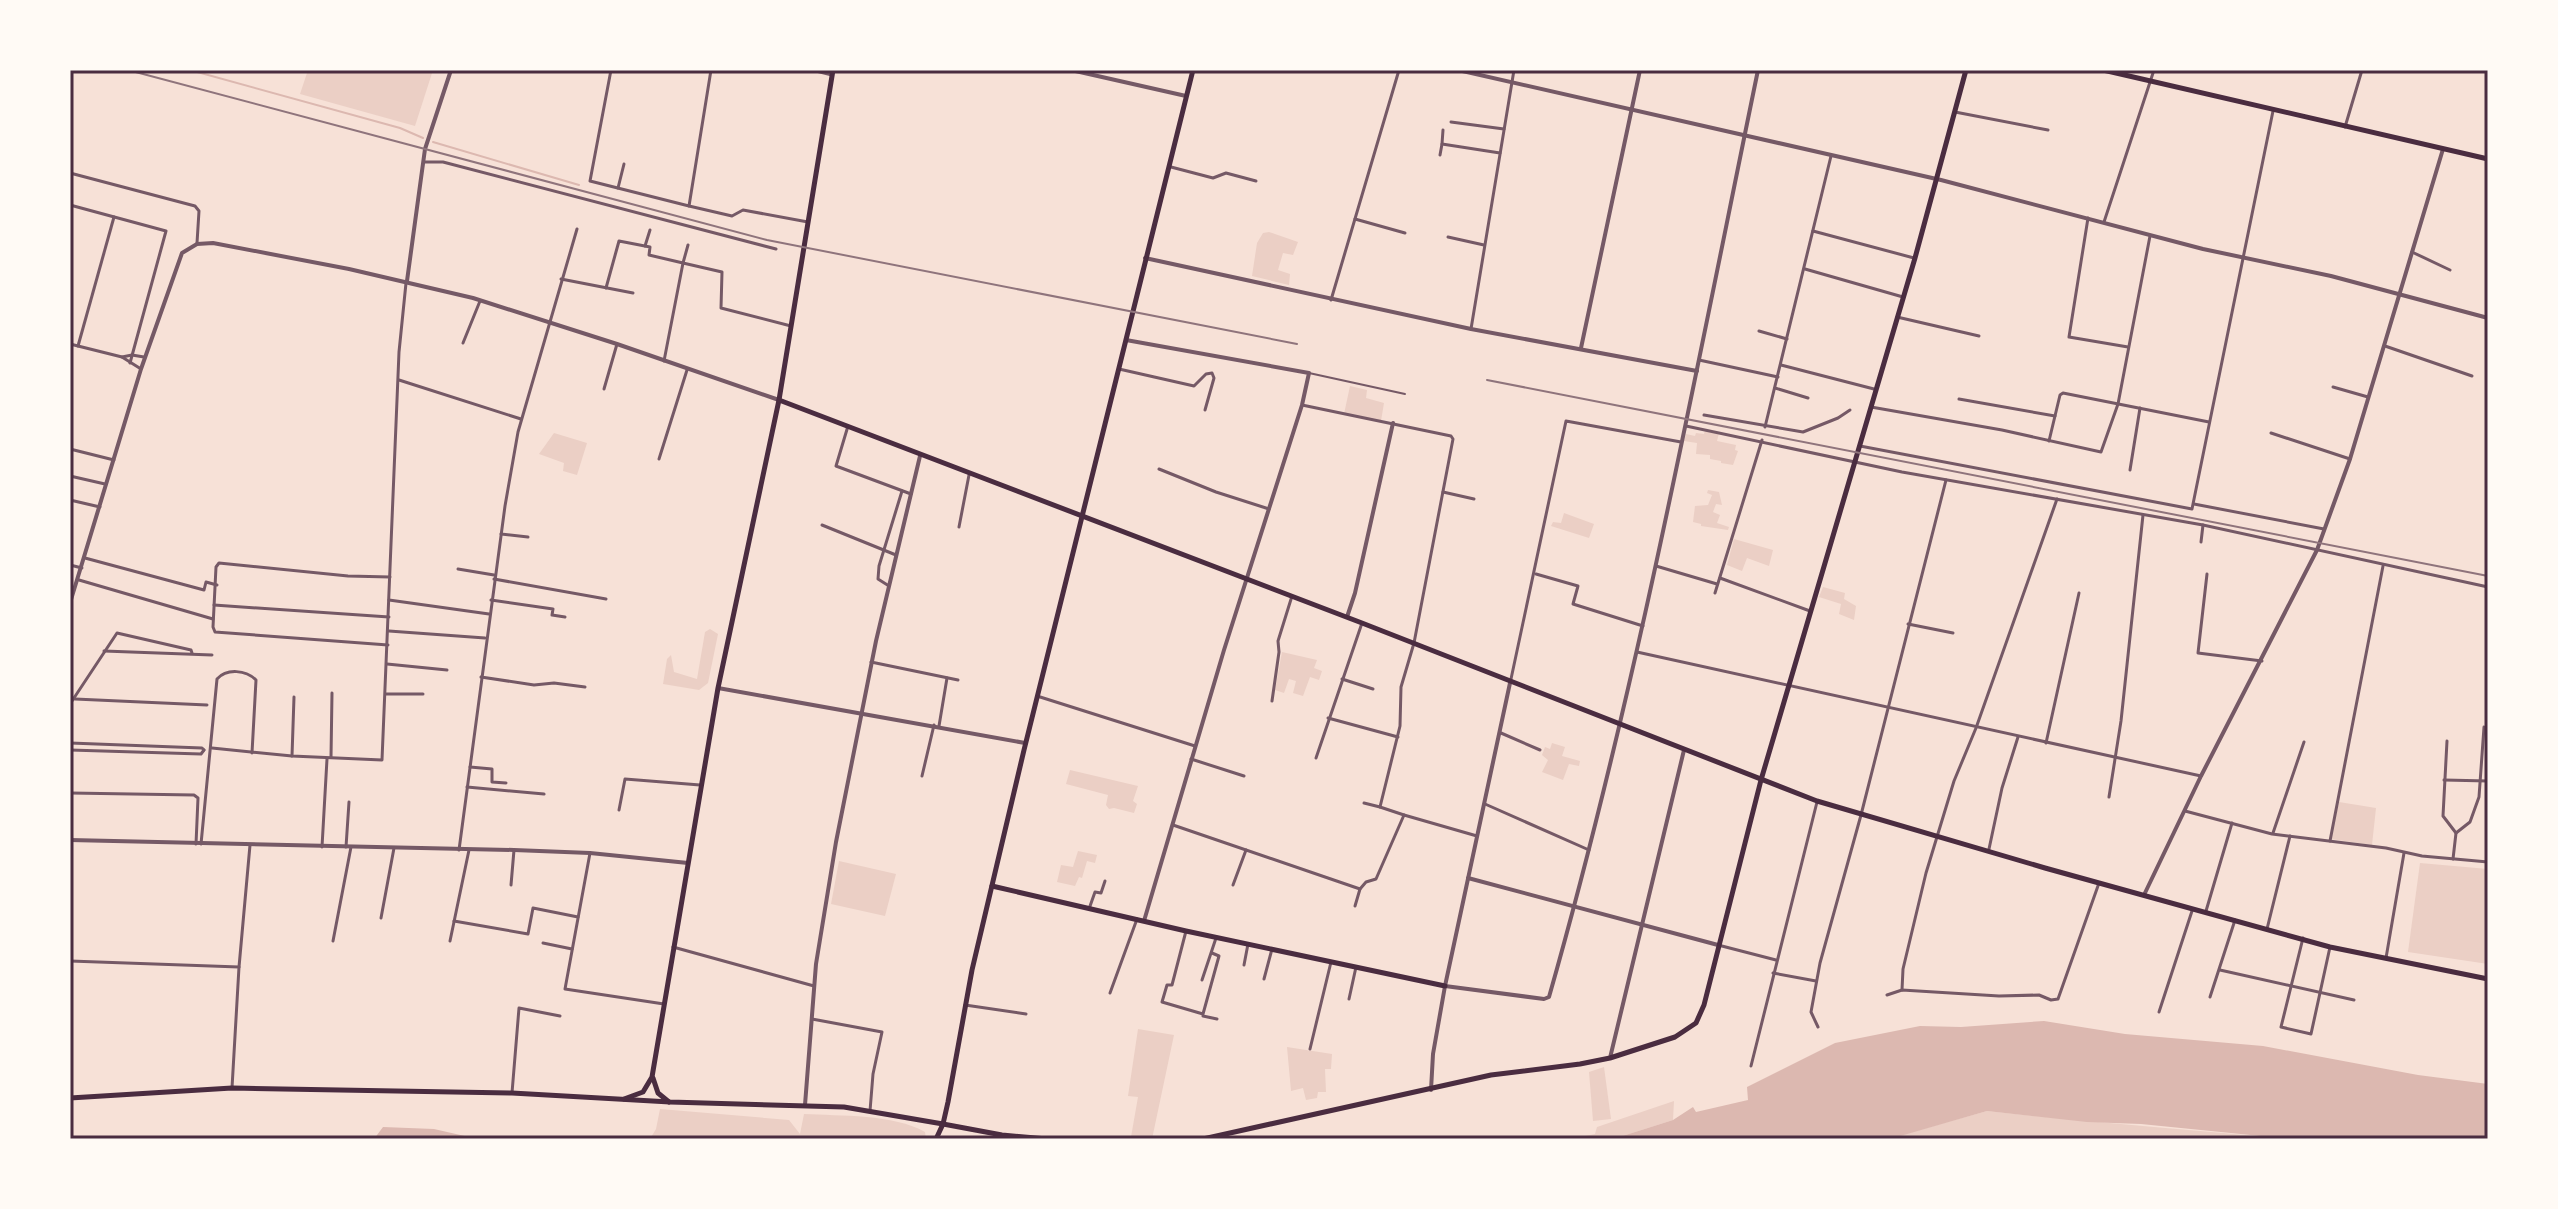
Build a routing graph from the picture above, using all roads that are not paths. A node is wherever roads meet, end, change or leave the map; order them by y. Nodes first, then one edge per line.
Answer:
1 (451, 70) edge
2 (611, 70) edge
3 (711, 70) edge
4 (812, 70) edge
5 (1071, 70) edge
6 (1193, 70) edge
7 (1399, 70) edge
8 (1458, 70) edge
9 (1514, 70) edge
10 (1640, 70) edge
11 (1758, 70) edge
12 (1966, 70) edge
13 (2103, 70) edge
14 (2154, 70) edge
15 (2362, 70) edge
16 (832, 72) edge
17 (2150, 81) junction
18 (1512, 82) junction
19 (1186, 96) junction
20 (2273, 109) junction
21 (1631, 110) junction
22 (1955, 112) junction
23 (1451, 122) dead end
24 (2345, 127) junction
25 (1504, 129) junction
26 (1443, 130) dead end
27 (2048, 130) dead end
28 (1744, 137) junction
29 (1442, 144) junction
30 (2443, 149) junction
31 (1500, 153) junction
32 (1440, 155) dead end
33 (1831, 156) junction
34 (2488, 159) edge
35 (425, 162) junction
36 (624, 164) dead end
37 (1167, 166) junction
38 (70, 173) edge
39 (1937, 179) junction
40 (1256, 181) dead end
41 (618, 188) junction
42 (70, 205) edge
43 (689, 206) junction
44 (114, 217) junction
45 (1354, 218) junction
46 (2088, 218) junction
47 (809, 222) junction
48 (2104, 222) junction
49 (577, 229) dead end
50 (650, 230) dead end
51 (1813, 231) junction
52 (1405, 233) dead end
53 (2150, 235) junction
54 (1448, 237) dead end
55 (197, 244) junction
56 (688, 245) dead end
57 (1484, 245) junction
58 (645, 246) junction
59 (776, 249) dead end
60 (2412, 252) junction
61 (1145, 258) junction
62 (1915, 258) junction
63 (2243, 259) junction
64 (683, 263) junction
65 (1805, 269) junction
66 (2450, 270) dead end
67 (561, 279) junction
68 (407, 281) junction
69 (606, 288) junction
70 (633, 293) dead end
71 (2400, 295) junction
72 (1903, 297) junction
73 (1331, 300) junction
74 (480, 301) junction
75 (1897, 317) junction
76 (2488, 318) edge
77 (550, 322) junction
78 (791, 326) junction
79 (1471, 329) junction
80 (1759, 331) dead end
81 (1979, 336) dead end
82 (1787, 339) junction
83 (1126, 340) junction
84 (463, 343) dead end
85 (70, 344) edge
86 (617, 344) junction
87 (2383, 345) junction
88 (78, 346) junction
89 (2129, 347) junction
90 (1581, 348) junction
91 (132, 355) junction
92 (122, 357) junction
93 (145, 358) junction
94 (1699, 360) junction
95 (664, 361) junction
96 (130, 363) junction
97 (1781, 365) junction
98 (141, 369) junction
99 (1119, 369) junction
100 (687, 370) junction
101 (1697, 371) junction
102 (1309, 373) junction
103 (2472, 376) dead end
104 (1778, 377) junction
105 (399, 380) junction
106 (2333, 387) dead end
107 (1775, 388) junction
108 (604, 389) dead end
109 (1876, 390) junction
110 (1405, 394) dead end
111 (2368, 397) junction
112 (1808, 398) dead end
113 (1959, 399) dead end
114 (779, 400) junction
115 (2118, 404) junction
116 (1302, 405) junction
117 (1871, 407) junction
118 (2140, 408) junction
119 (1205, 410) dead end
120 (1850, 410) dead end
121 (1704, 415) dead end
122 (2055, 416) junction
123 (521, 419) junction
124 (2209, 422) junction
125 (1393, 423) junction
126 (848, 426) junction
127 (1686, 426) junction
128 (1765, 427) junction
129 (2271, 433) dead end
130 (1762, 440) junction
131 (2049, 441) junction
132 (1681, 442) junction
133 (1860, 446) junction
134 (70, 449) edge
135 (920, 456) junction
136 (659, 459) dead end
137 (2350, 459) junction
138 (114, 460) junction
139 (1855, 462) junction
140 (1159, 469) dead end
141 (2130, 470) dead end
142 (969, 475) junction
143 (70, 476) edge
144 (1946, 480) junction
145 (106, 485) junction
146 (902, 491) junction
147 (1443, 492) junction
148 (911, 494) junction
149 (1474, 499) dead end
150 (2057, 499) junction
151 (70, 500) edge
152 (2194, 504) junction
153 (100, 507) junction
154 (1269, 509) junction
155 (2143, 514) junction
156 (1083, 517) junction
157 (822, 525) dead end
158 (2203, 525) junction
159 (959, 527) dead end
160 (2323, 533) junction
161 (501, 534) junction
162 (528, 537) dead end
163 (2201, 542) dead end
164 (884, 550) junction
165 (2317, 550) junction
166 (896, 555) junction
167 (85, 558) junction
168 (70, 565) edge
169 (1656, 566) junction
170 (2383, 566) junction
171 (82, 568) junction
172 (458, 569) dead end
173 (1535, 574) junction
174 (2207, 574) dead end
175 (390, 577) junction
176 (495, 577) junction
177 (1720, 578) junction
178 (1247, 579) junction
179 (79, 580) junction
180 (1718, 584) junction
181 (217, 585) junction
182 (889, 586) junction
183 (2488, 587) edge
184 (1715, 593) dead end
185 (2079, 593) dead end
186 (1292, 596) junction
187 (606, 599) dead end
188 (389, 600) junction
189 (491, 600) junction
190 (70, 603) edge
191 (214, 605) junction
192 (1810, 611) junction
193 (489, 614) junction
194 (389, 617) junction
195 (565, 617) dead end
196 (1347, 617) junction
197 (213, 619) junction
198 (1362, 623) junction
199 (1908, 624) junction
200 (1643, 626) junction
201 (389, 631) junction
202 (1953, 633) dead end
203 (486, 638) junction
204 (1414, 643) junction
205 (388, 645) junction
206 (104, 651) junction
207 (1637, 652) junction
208 (192, 653) junction
209 (212, 655) dead end
210 (2262, 661) junction
211 (871, 662) junction
212 (387, 664) junction
213 (447, 670) dead end
214 (481, 677) junction
215 (947, 678) junction
216 (1342, 679) junction
217 (958, 680) dead end
218 (1510, 683) junction
219 (585, 687) dead end
220 (1787, 687) junction
221 (718, 688) junction
222 (1373, 689) dead end
223 (332, 693) dead end
224 (386, 694) junction
225 (423, 694) dead end
226 (1037, 696) junction
227 (294, 697) dead end
228 (74, 699) junction
229 (1272, 701) dead end
230 (70, 704) edge
231 (207, 705) dead end
232 (1887, 707) junction
233 (861, 712) junction
234 (1328, 718) junction
235 (936, 726) junction
236 (1621, 726) junction
237 (2484, 727) dead end
238 (1976, 728) junction
239 (1501, 733) junction
240 (1398, 737) junction
241 (2018, 737) junction
242 (2447, 741) dead end
243 (2304, 742) dead end
244 (70, 743) edge
245 (1025, 743) junction
246 (2046, 743) junction
247 (100, 744) junction
248 (1195, 746) junction
249 (212, 748) junction
250 (70, 750) edge
251 (1540, 750) dead end
252 (1684, 750) junction
253 (99, 751) junction
254 (252, 753) junction
255 (292, 756) junction
256 (329, 758) junction
257 (1316, 758) dead end
258 (2116, 758) junction
259 (1191, 759) junction
260 (470, 767) junction
261 (922, 776) dead end
262 (1244, 776) dead end
263 (2201, 776) junction
264 (1761, 780) junction
265 (2444, 780) junction
266 (2480, 781) junction
267 (2488, 781) edge
268 (506, 783) dead end
269 (701, 785) junction
270 (467, 787) junction
271 (70, 793) edge
272 (544, 794) dead end
273 (2109, 797) dead end
274 (1817, 801) junction
275 (349, 802) dead end
276 (1364, 803) dead end
277 (1485, 804) junction
278 (1380, 807) junction
279 (619, 810) dead end
280 (2185, 811) junction
281 (1404, 815) junction
282 (1861, 815) junction
283 (2232, 823) junction
284 (1172, 825) junction
285 (2456, 833) junction
286 (2272, 834) junction
287 (1477, 836) junction
288 (2290, 836) junction
289 (1936, 837) junction
290 (70, 840) edge
291 (2330, 841) junction
292 (198, 844) junction
293 (250, 845) junction
294 (322, 847) junction
295 (348, 847) junction
296 (394, 848) junction
297 (459, 850) junction
298 (469, 850) junction
299 (514, 850) junction
300 (1246, 850) junction
301 (1589, 850) junction
302 (1988, 852) junction
303 (590, 853) junction
304 (2404, 853) junction
305 (2453, 859) junction
306 (2488, 862) edge
307 (688, 863) junction
308 (1468, 878) junction
309 (1105, 881) dead end
310 (2099, 883) junction
311 (511, 885) dead end
312 (1233, 885) dead end
313 (992, 886) junction
314 (1360, 889) junction
315 (2144, 895) junction
316 (1355, 906) dead end
317 (1575, 907) junction
318 (2193, 907) junction
319 (1089, 909) junction
320 (2206, 911) junction
321 (578, 917) junction
322 (381, 918) dead end
323 (1141, 920) junction
324 (2235, 920) junction
325 (454, 921) junction
326 (1641, 924) junction
327 (2267, 929) junction
328 (1186, 931) junction
329 (1216, 938) junction
330 (2303, 938) junction
331 (333, 941) dead end
332 (450, 941) dead end
333 (543, 943) dead end
334 (1248, 944) junction
335 (1718, 945) junction
336 (673, 947) junction
337 (2330, 947) junction
338 (572, 949) junction
339 (1272, 949) junction
340 (1212, 953) junction
341 (2386, 958) junction
342 (1776, 960) junction
343 (70, 961) edge
344 (1331, 962) junction
345 (1244, 965) dead end
346 (239, 967) junction
347 (1356, 967) junction
348 (2220, 970) junction
349 (1773, 973) junction
350 (1264, 979) dead end
351 (2488, 979) edge
352 (1202, 980) dead end
353 (1816, 981) junction
354 (814, 986) junction
355 (1445, 986) junction
356 (2290, 987) junction
357 (1902, 990) junction
358 (1110, 993) dead end
359 (2320, 993) junction
360 (1887, 995) dead end
361 (2210, 997) dead end
362 (1349, 999) dead end
363 (2354, 1000) dead end
364 (664, 1004) junction
365 (965, 1005) junction
366 (2159, 1012) dead end
367 (1026, 1014) dead end
368 (1203, 1015) junction
369 (560, 1016) dead end
370 (812, 1019) junction
371 (1217, 1019) dead end
372 (1201, 1025) dead end
373 (1818, 1027) dead end
374 (1310, 1049) dead end
375 (1610, 1058) junction
376 (1751, 1066) dead end
377 (652, 1077) junction
378 (232, 1088) junction
379 (1431, 1090) junction
380 (512, 1093) junction
381 (70, 1098) edge
382 (624, 1099) junction
383 (670, 1102) junction
384 (805, 1105) junction
385 (870, 1111) junction
386 (943, 1124) junction
387 (939, 1137) edge
388 (1002, 1137) edge
389 (1047, 1139) edge
390 (1203, 1139) edge

1 - 35 street
2 - 41 street
3 - 43 street
4 - 16 street
5 - 19 street
6 - 19 main road
7 - 45 street
8 - 18 street
9 - 18 street
10 - 21 street
11 - 28 street
12 - 22 main road
13 - 17 main road
14 - 17 street
15 - 24 street
16 - 47 main road
17 - 20 main road
17 - 48 street
18 - 21 street
18 - 25 street
19 - 37 main road
20 - 24 main road
20 - 63 street
21 - 28 street
21 - 90 street
22 - 27 street
22 - 39 main road
23 - 25 street
24 - 30 main road
25 - 31 street
26 - 29 street
28 - 33 street
28 - 94 street
29 - 31 street
29 - 32 street
30 - 34 main road
30 - 60 street
31 - 57 street
33 - 39 street
33 - 51 street
35 - 59 street
35 - 68 street
36 - 41 street
37 - 40 street
37 - 61 main road
38 - 55 street
39 - 46 street
39 - 62 main road
41 - 43 street
42 - 44 street
43 - 47 street
44 - 88 street
44 - 91 street
45 - 52 street
45 - 73 street
46 - 48 street
46 - 89 street
47 - 78 main road
48 - 53 street
49 - 67 street
50 - 58 street
51 - 62 street
51 - 65 street
53 - 63 street
53 - 89 street
54 - 57 street
55 - 68 street
55 - 93 street
56 - 64 street
57 - 79 street
58 - 64 street
58 - 69 street
60 - 66 street
60 - 71 street
61 - 73 street
61 - 83 main road
62 - 72 main road
63 - 71 street
63 - 124 street
64 - 78 street
64 - 95 street
65 - 72 street
65 - 82 street
67 - 69 street
67 - 77 street
68 - 74 street
68 - 105 street
69 - 70 street
71 - 76 street
71 - 87 street
72 - 75 main road
73 - 79 street
74 - 77 street
74 - 84 street
75 - 81 street
75 - 109 main road
77 - 86 street
77 - 123 street
78 - 114 main road
79 - 90 street
80 - 82 street
82 - 97 street
83 - 99 main road
83 - 102 street
85 - 88 street
86 - 95 street
86 - 108 street
87 - 103 street
87 - 111 street
88 - 92 street
89 - 115 street
90 - 101 street
91 - 92 street
91 - 93 street
91 - 96 street
92 - 96 street
93 - 98 street
94 - 101 street
94 - 104 street
95 - 100 street
96 - 98 street
97 - 104 street
97 - 109 street
98 - 138 street
99 - 119 street
99 - 156 main road
100 - 114 street
100 - 136 street
101 - 127 street
102 - 110 lane
102 - 116 street
104 - 107 street
105 - 123 street
105 - 175 street
106 - 111 street
107 - 112 street
107 - 128 street
109 - 117 main road
111 - 137 street
113 - 122 street
114 - 126 main road
114 - 221 main road
115 - 118 street
115 - 122 street
115 - 131 street
116 - 125 street
116 - 154 street
117 - 131 street
117 - 133 main road
118 - 124 street
118 - 141 street
120 - 128 street
121 - 128 street
122 - 131 street
123 - 161 street
124 - 152 street
125 - 147 street
125 - 196 street
126 - 135 main road
126 - 146 street
127 - 130 street
127 - 132 street
129 - 137 street
130 - 139 street
130 - 177 street
132 - 169 street
132 - 173 street
133 - 139 main road
133 - 152 street
134 - 138 street
135 - 142 main road
135 - 148 street
137 - 160 street
138 - 145 street
139 - 144 street
139 - 192 main road
140 - 154 street
142 - 156 main road
142 - 159 street
143 - 145 street
144 - 150 street
144 - 199 street
145 - 153 street
146 - 148 street
146 - 164 street
147 - 149 street
147 - 204 street
148 - 166 street
150 - 155 street
150 - 238 street
151 - 153 street
152 - 160 street
153 - 167 street
154 - 178 street
155 - 158 street
155 - 258 street
156 - 178 main road
156 - 226 main road
157 - 164 street
158 - 163 street
158 - 165 street
160 - 165 street
161 - 162 street
161 - 176 street
164 - 166 street
164 - 182 street
165 - 170 street
165 - 210 street
166 - 182 street
167 - 171 street
167 - 181 street
168 - 171 street
169 - 180 street
169 - 200 street
170 - 183 street
170 - 291 street
171 - 179 street
172 - 176 street
173 - 200 street
173 - 218 street
174 - 210 street
175 - 181 street
175 - 188 street
176 - 187 street
176 - 189 street
177 - 180 street
177 - 192 street
178 - 186 main road
178 - 248 street
179 - 190 street
179 - 197 street
180 - 184 street
181 - 191 street
182 - 211 street
185 - 246 street
186 - 196 main road
186 - 229 street
188 - 193 street
188 - 194 street
189 - 193 street
189 - 195 street
191 - 194 street
191 - 197 street
192 - 220 main road
193 - 203 street
194 - 201 street
196 - 198 main road
197 - 205 street
198 - 204 main road
198 - 216 street
199 - 202 street
199 - 232 street
200 - 207 street
201 - 203 street
201 - 205 street
203 - 214 street
204 - 218 main road
204 - 240 street
205 - 212 street
206 - 208 street
206 - 208 street
206 - 228 street
207 - 220 street
207 - 236 street
208 - 209 street
210 - 263 street
211 - 215 street
211 - 233 street
212 - 213 street
212 - 224 street
214 - 219 street
214 - 260 street
215 - 217 street
215 - 235 street
216 - 222 street
216 - 234 street
218 - 236 main road
218 - 239 street
220 - 232 street
220 - 264 main road
221 - 233 street
221 - 269 main road
223 - 256 street
224 - 225 street
224 - 256 street
226 - 245 main road
226 - 248 street
227 - 255 street
228 - 230 street
228 - 231 street
232 - 238 street
232 - 282 street
233 - 235 street
233 - 354 street
234 - 240 street
234 - 257 street
235 - 245 street
235 - 261 street
236 - 252 main road
236 - 301 street
237 - 266 street
238 - 241 street
238 - 289 street
239 - 251 street
239 - 277 street
240 - 278 street
241 - 246 street
241 - 302 street
242 - 265 street
243 - 286 street
244 - 247 street
245 - 313 main road
246 - 258 street
247 - 253 street
247 - 253 street
248 - 259 street
249 - 254 street
249 - 254 street
249 - 292 street
250 - 253 street
252 - 264 main road
252 - 326 street
254 - 255 street
255 - 256 street
256 - 294 street
258 - 263 street
258 - 273 street
259 - 262 street
259 - 284 street
260 - 268 street
260 - 270 street
263 - 280 street
264 - 274 main road
264 - 335 main road
265 - 266 street
265 - 285 street
266 - 267 street
266 - 285 street
269 - 279 street
269 - 307 main road
270 - 272 street
270 - 297 street
271 - 292 street
274 - 282 main road
274 - 342 street
275 - 295 street
276 - 278 street
277 - 287 street
277 - 301 street
278 - 281 street
280 - 283 street
280 - 315 street
281 - 287 street
281 - 314 street
282 - 289 main road
282 - 353 street
283 - 286 street
283 - 320 street
284 - 300 street
284 - 323 street
285 - 305 street
286 - 288 street
287 - 308 street
288 - 291 street
288 - 327 street
289 - 302 main road
289 - 357 street
290 - 292 street
291 - 304 street
292 - 293 street
293 - 294 street
293 - 346 street
294 - 295 street
295 - 296 street
295 - 331 street
296 - 297 street
296 - 322 street
297 - 298 street
298 - 299 street
298 - 325 street
299 - 303 street
299 - 311 street
300 - 312 street
300 - 314 street
301 - 317 street
302 - 310 main road
303 - 307 street
303 - 321 street
304 - 305 street
304 - 341 street
305 - 306 street
307 - 336 main road
308 - 317 street
308 - 355 street
309 - 319 street
310 - 315 main road
310 - 357 street
313 - 319 main road
313 - 365 main road
314 - 316 street
315 - 318 main road
317 - 326 street
317 - 355 street
318 - 320 main road
318 - 366 street
319 - 323 main road
320 - 324 main road
321 - 325 street
321 - 338 street
323 - 328 main road
323 - 358 street
324 - 327 main road
324 - 348 street
325 - 332 street
326 - 335 street
326 - 375 street
327 - 330 main road
328 - 329 main road
328 - 368 street
329 - 334 main road
329 - 340 street
330 - 337 main road
330 - 356 street
333 - 338 street
334 - 339 main road
334 - 345 street
335 - 342 street
335 - 375 main road
336 - 354 street
336 - 364 main road
337 - 341 main road
337 - 359 street
338 - 364 street
339 - 344 main road
339 - 350 street
340 - 352 street
340 - 368 street
341 - 351 main road
342 - 349 street
343 - 346 street
344 - 347 main road
344 - 374 street
346 - 378 street
347 - 355 main road
347 - 362 street
348 - 356 street
348 - 361 street
349 - 353 street
349 - 376 street
353 - 373 street
354 - 370 street
355 - 379 street
356 - 359 street
356 - 359 street
357 - 360 street
359 - 363 street
364 - 377 main road
365 - 367 street
365 - 386 main road
368 - 371 street
368 - 372 street
369 - 380 street
370 - 384 street
370 - 385 street
375 - 379 main road
377 - 382 main road
377 - 383 main road
378 - 380 main road
378 - 381 main road
379 - 390 main road
380 - 382 main road
382 - 383 main road
383 - 384 main road
384 - 385 main road
385 - 386 main road
386 - 387 main road
386 - 388 main road
388 - 389 main road

